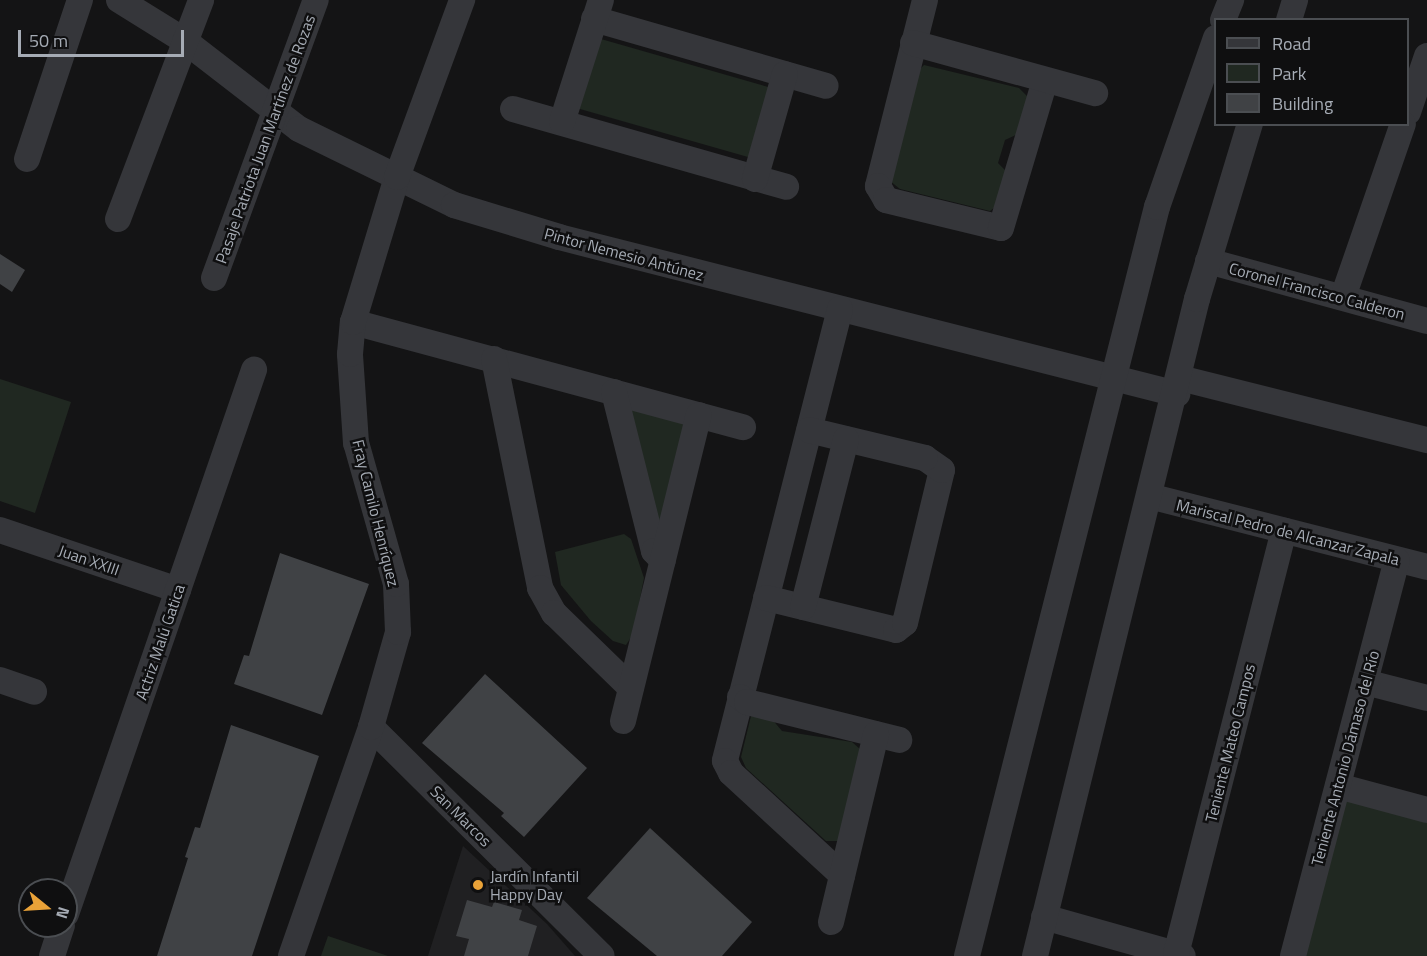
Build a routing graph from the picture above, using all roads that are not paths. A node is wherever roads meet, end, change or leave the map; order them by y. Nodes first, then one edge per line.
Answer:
1 (80, 0) edge
2 (119, 0) edge
3 (201, 0) edge
4 (316, 0) edge
5 (462, 0) edge
6 (925, 0) edge
7 (1231, 0) edge
8 (1295, 0) edge
9 (598, 9) edge
10 (1224, 18) edge
11 (1290, 18) edge
12 (185, 41) junction
13 (1214, 41) edge
14 (913, 43) junction
15 (1427, 56) edge
16 (785, 74) junction
17 (1045, 80) junction
18 (826, 86) dead end
19 (1095, 93) dead end
20 (1409, 106) edge
21 (513, 109) dead end
22 (276, 112) junction
23 (562, 122) junction
24 (1249, 126) edge
25 (1402, 126) edge
26 (27, 159) dead end
27 (397, 177) junction
28 (755, 179) junction
29 (786, 187) dead end
30 (118, 219) dead end
31 (1208, 261) junction
32 (214, 278) dead end
33 (1343, 297) junction
34 (840, 309) junction
35 (1427, 321) edge
36 (353, 322) junction
37 (494, 359) junction
38 (254, 370) dead end
39 (1114, 378) junction
40 (1179, 386) junction
41 (614, 392) junction
42 (699, 415) junction
43 (743, 427) dead end
44 (809, 430) junction
45 (846, 439) junction
46 (1427, 440) edge
47 (1149, 496) junction
48 (0, 530) edge
49 (1284, 531) junction
50 (1397, 560) junction
51 (663, 561) junction
52 (1427, 567) edge
53 (178, 590) junction
54 (766, 598) junction
55 (803, 607) junction
56 (0, 680) edge
57 (1365, 682) junction
58 (631, 688) junction
59 (34, 692) dead end
60 (740, 697) junction
61 (1427, 698) edge
62 (623, 721) dead end
63 (371, 727) junction
64 (1338, 786) junction
65 (1427, 810) edge
66 (842, 875) junction
67 (78, 879) edge
68 (1044, 917) junction
69 (831, 922) dead end
70 (58, 938) edge
71 (1180, 955) edge
72 (52, 956) edge
73 (291, 956) edge
74 (602, 956) edge
75 (967, 956) edge
76 (1035, 956) edge
77 (1293, 956) edge

1 - 26 street
2 - 12 street, Pintor Nemesio Antúnez
3 - 12 street
4 - 22 street, Pasaje Patriota Juan Martínez de Rozas
5 - 27 street, Fray Camilo Henríquez
6 - 14 street
7 - 10 street
8 - 11 street
9 - 16 street
9 - 23 street
12 - 22 street, Pintor Nemesio Antúnez
12 - 30 street
13 - 39 street
14 - 17 street
14 - 17 street
15 - 20 street
16 - 18 street
16 - 28 street
17 - 19 street
21 - 23 street
22 - 27 street, Pintor Nemesio Antúnez
22 - 32 street, Pasaje Patriota Juan Martínez de Rozas
23 - 28 street
24 - 31 street
25 - 33 street
27 - 34 street, Pintor Nemesio Antúnez
27 - 36 street, Fray Camilo Henríquez
28 - 29 street
31 - 33 street, Coronel Francisco Calderon
31 - 40 street
33 - 35 street, Coronel Francisco Calderon
34 - 39 street, Pintor Nemesio Antúnez
34 - 44 street
36 - 37 street
36 - 63 street, Fray Camilo Henríquez
37 - 41 street
37 - 58 street
38 - 53 street, Actriz Malú Gatica
39 - 40 street, Pintor Nemesio Antúnez
39 - 75 street
40 - 46 street, Pintor Nemesio Antúnez
40 - 47 street
41 - 42 street
41 - 51 street
42 - 43 street
42 - 51 street
44 - 45 street
44 - 54 street
45 - 55 street
45 - 55 street
47 - 49 street, Mariscal Pedro de Alcanzar Zapala
47 - 68 street
48 - 53 street, Juan XXIII
49 - 50 street, Mariscal Pedro de Alcanzar Zapala
49 - 71 street, Teniente Mateo Campos
50 - 52 street, Mariscal Pedro de Alcanzar Zapala
50 - 57 street, Teniente Antonio Dámaso del Río
51 - 58 street
53 - 67 street, Actriz Malú Gatica
54 - 55 street
54 - 60 street
56 - 59 street
57 - 61 street
57 - 64 street, Teniente Antonio Dámaso del Río
58 - 62 street
60 - 66 street
60 - 66 street
63 - 73 street, Fray Camilo Henríquez
63 - 74 street, San Marcos
64 - 65 street
64 - 77 street, Teniente Antonio Dámaso del Río
66 - 69 street
68 - 71 street
68 - 76 street
70 - 72 street

